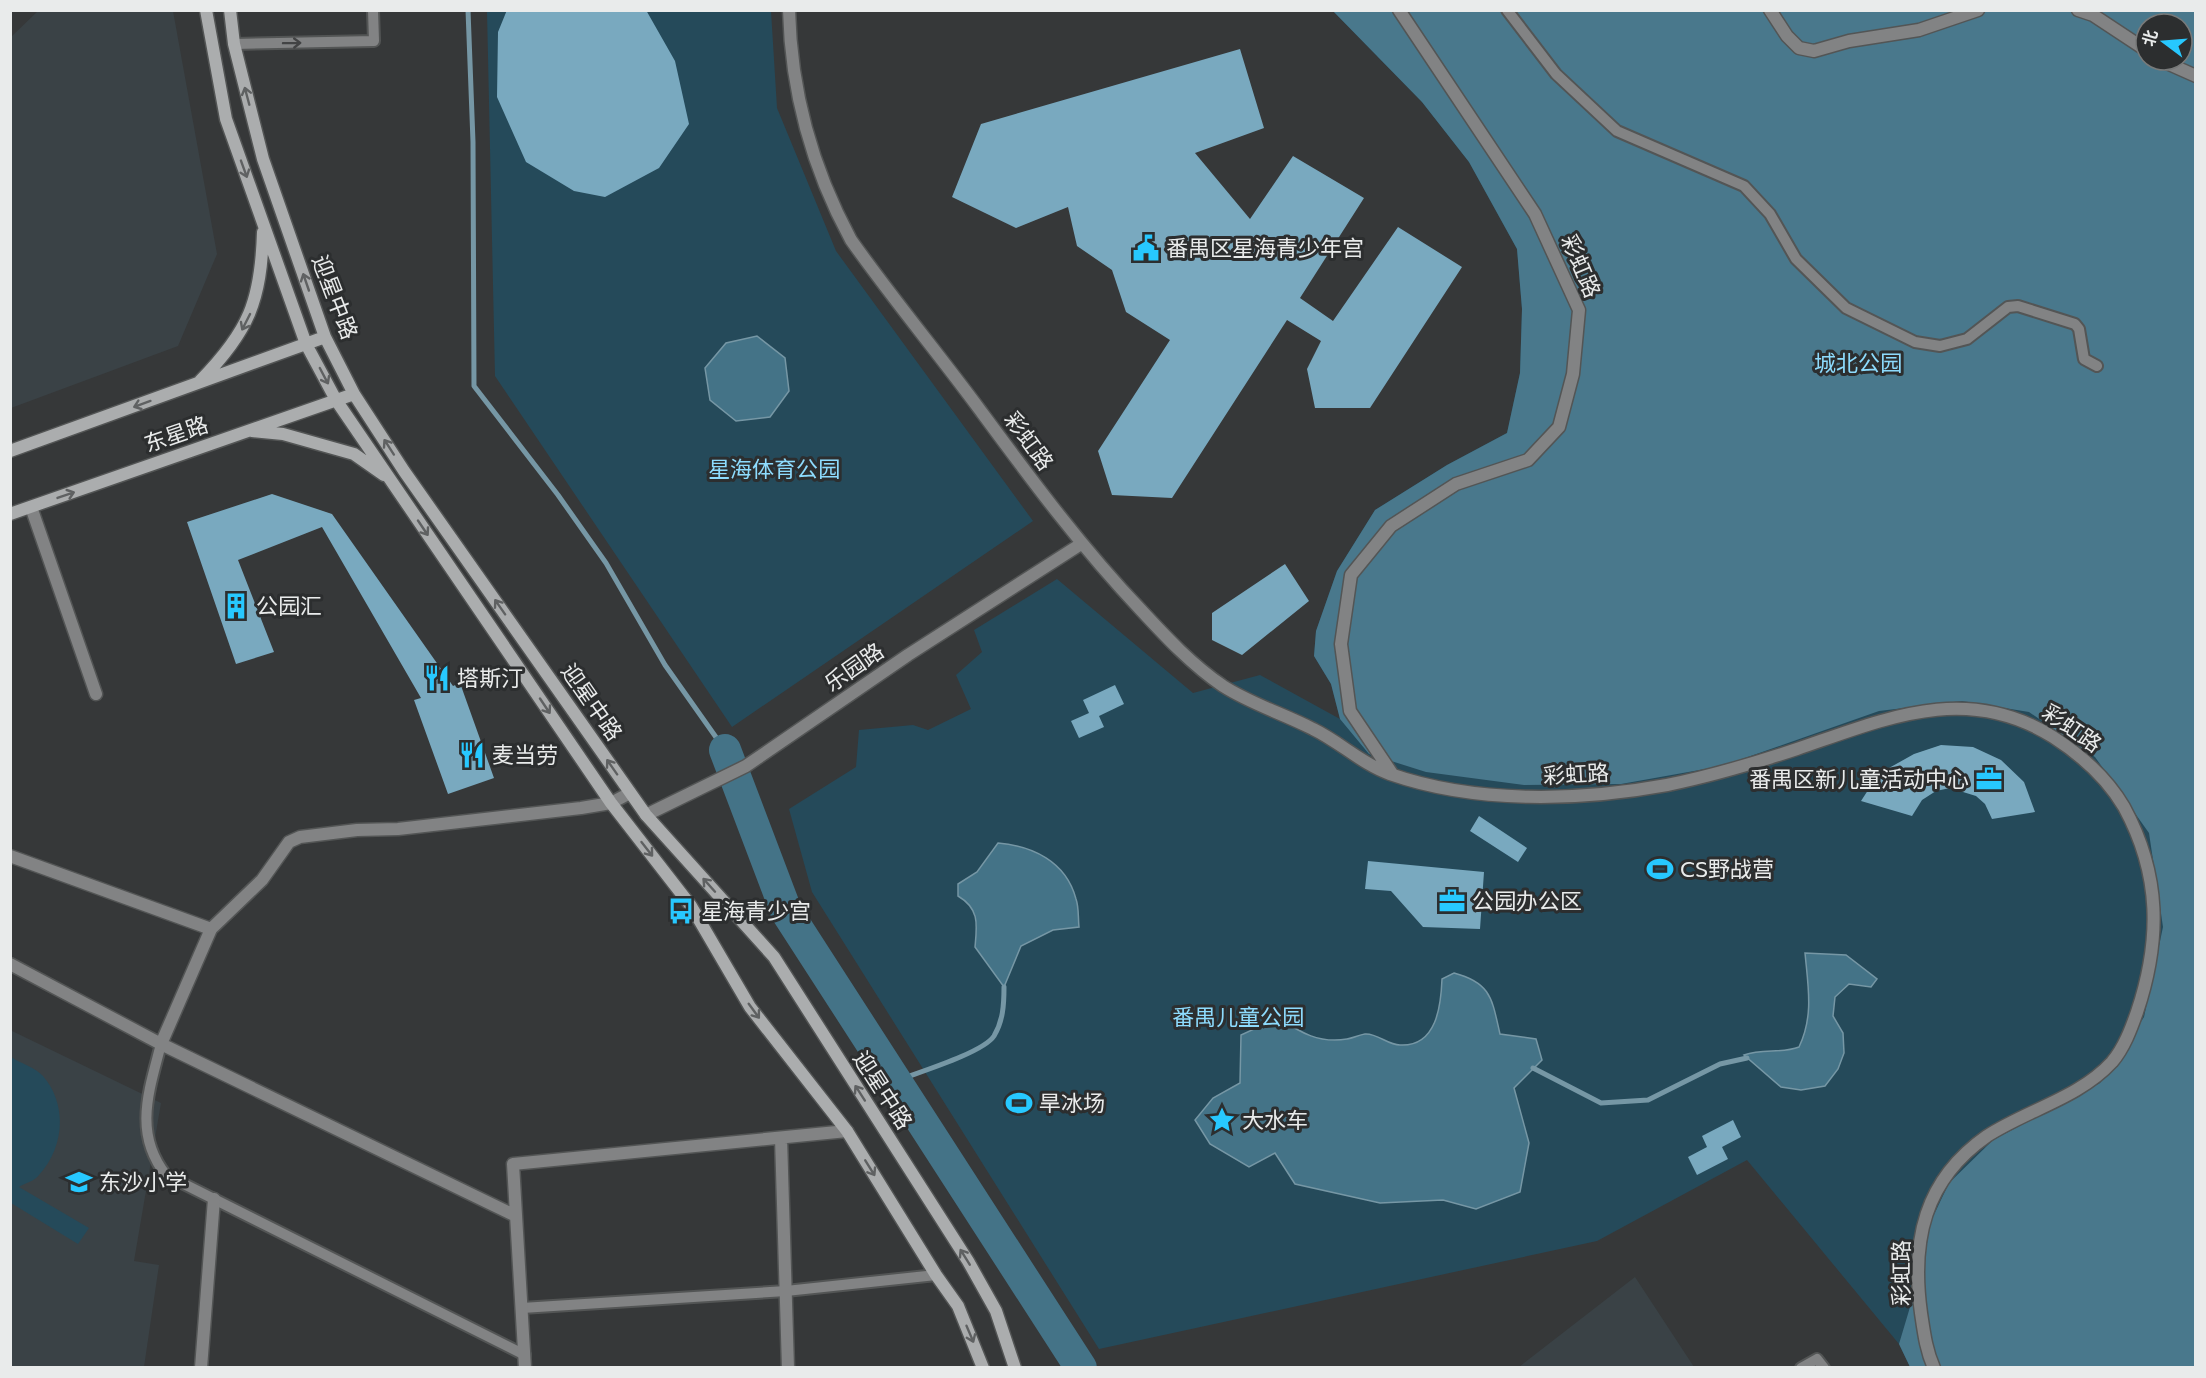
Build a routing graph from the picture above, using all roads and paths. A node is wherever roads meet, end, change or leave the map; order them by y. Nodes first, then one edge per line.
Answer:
1 (206, 10) edge
2 (230, 10) edge
3 (373, 10) edge
4 (789, 10) edge
5 (1399, 10) edge
6 (1507, 10) edge
7 (1770, 10) edge
8 (1978, 10) edge
9 (2078, 10) edge
10 (2134, 43) edge
11 (234, 44) junction
12 (263, 225) junction
13 (325, 337) junction
14 (306, 344) junction
15 (2097, 366) dead end
16 (197, 384) junction
17 (354, 394) junction
18 (336, 400) junction
19 (248, 431) junction
20 (10, 451) edge
21 (390, 479) junction
22 (31, 507) junction
23 (10, 514) edge
24 (1081, 544) junction
25 (96, 694) dead end
26 (1393, 775) junction
27 (630, 793) junction
28 (611, 803) junction
29 (646, 815) junction
30 (10, 856) edge
31 (211, 929) junction
32 (10, 964) edge
33 (161, 1044) junction
34 (847, 1131) junction
35 (781, 1138) junction
36 (214, 1199) junction
37 (516, 1216) junction
38 (936, 1275) junction
39 (786, 1291) junction
40 (522, 1308) junction
41 (525, 1361) edge
42 (201, 1368) edge
43 (788, 1368) edge
44 (983, 1368) edge
45 (1015, 1368) edge
46 (1801, 1368) edge
47 (1824, 1368) edge
48 (1934, 1368) edge

1 -> 12 street, 迎星中路
2 - 11 street, 迎星中路
11 -> 3 lane
4 - 24 street, 彩虹路
5 - 26 street, 彩虹路
6 - 15 lane
7 - 8 street
9 - 10 street
13 -> 11 street, 迎星中路
12 - 14 street, 迎星中路
12 -> 16 street
13 - 14 street, 东星路
13 - 17 street, 迎星中路
14 - 16 street, 东星路
14 -> 18 street, 迎星中路
16 -> 20 street, 东星路
17 - 18 street, 东星路
27 -> 17 street, 迎星中路
18 - 19 street, 东星路
18 - 21 street, 迎星中路
19 - 21 street
22 -> 19 street, 东星路
21 -> 28 street, 迎星中路
22 - 23 street, 东星路
22 - 25 street
24 - 26 street, 彩虹路
24 - 29 street, 乐园路
26 - 48 street, 彩虹路
27 - 28 street
27 - 29 street, 迎星中路
28 - 31 street
28 -> 34 street, 迎星中路
45 -> 29 street, 迎星中路
30 - 31 street
31 - 33 street
32 - 33 street
33 - 36 lane
33 - 37 street
34 - 35 street
34 -> 38 street, 迎星中路
35 - 37 street
35 - 39 street
36 - 41 lane
36 - 42 street
37 - 40 street
38 - 39 lane
38 -> 44 street, 迎星中路
39 - 40 lane
39 - 43 street
40 - 41 street
46 - 47 lane

